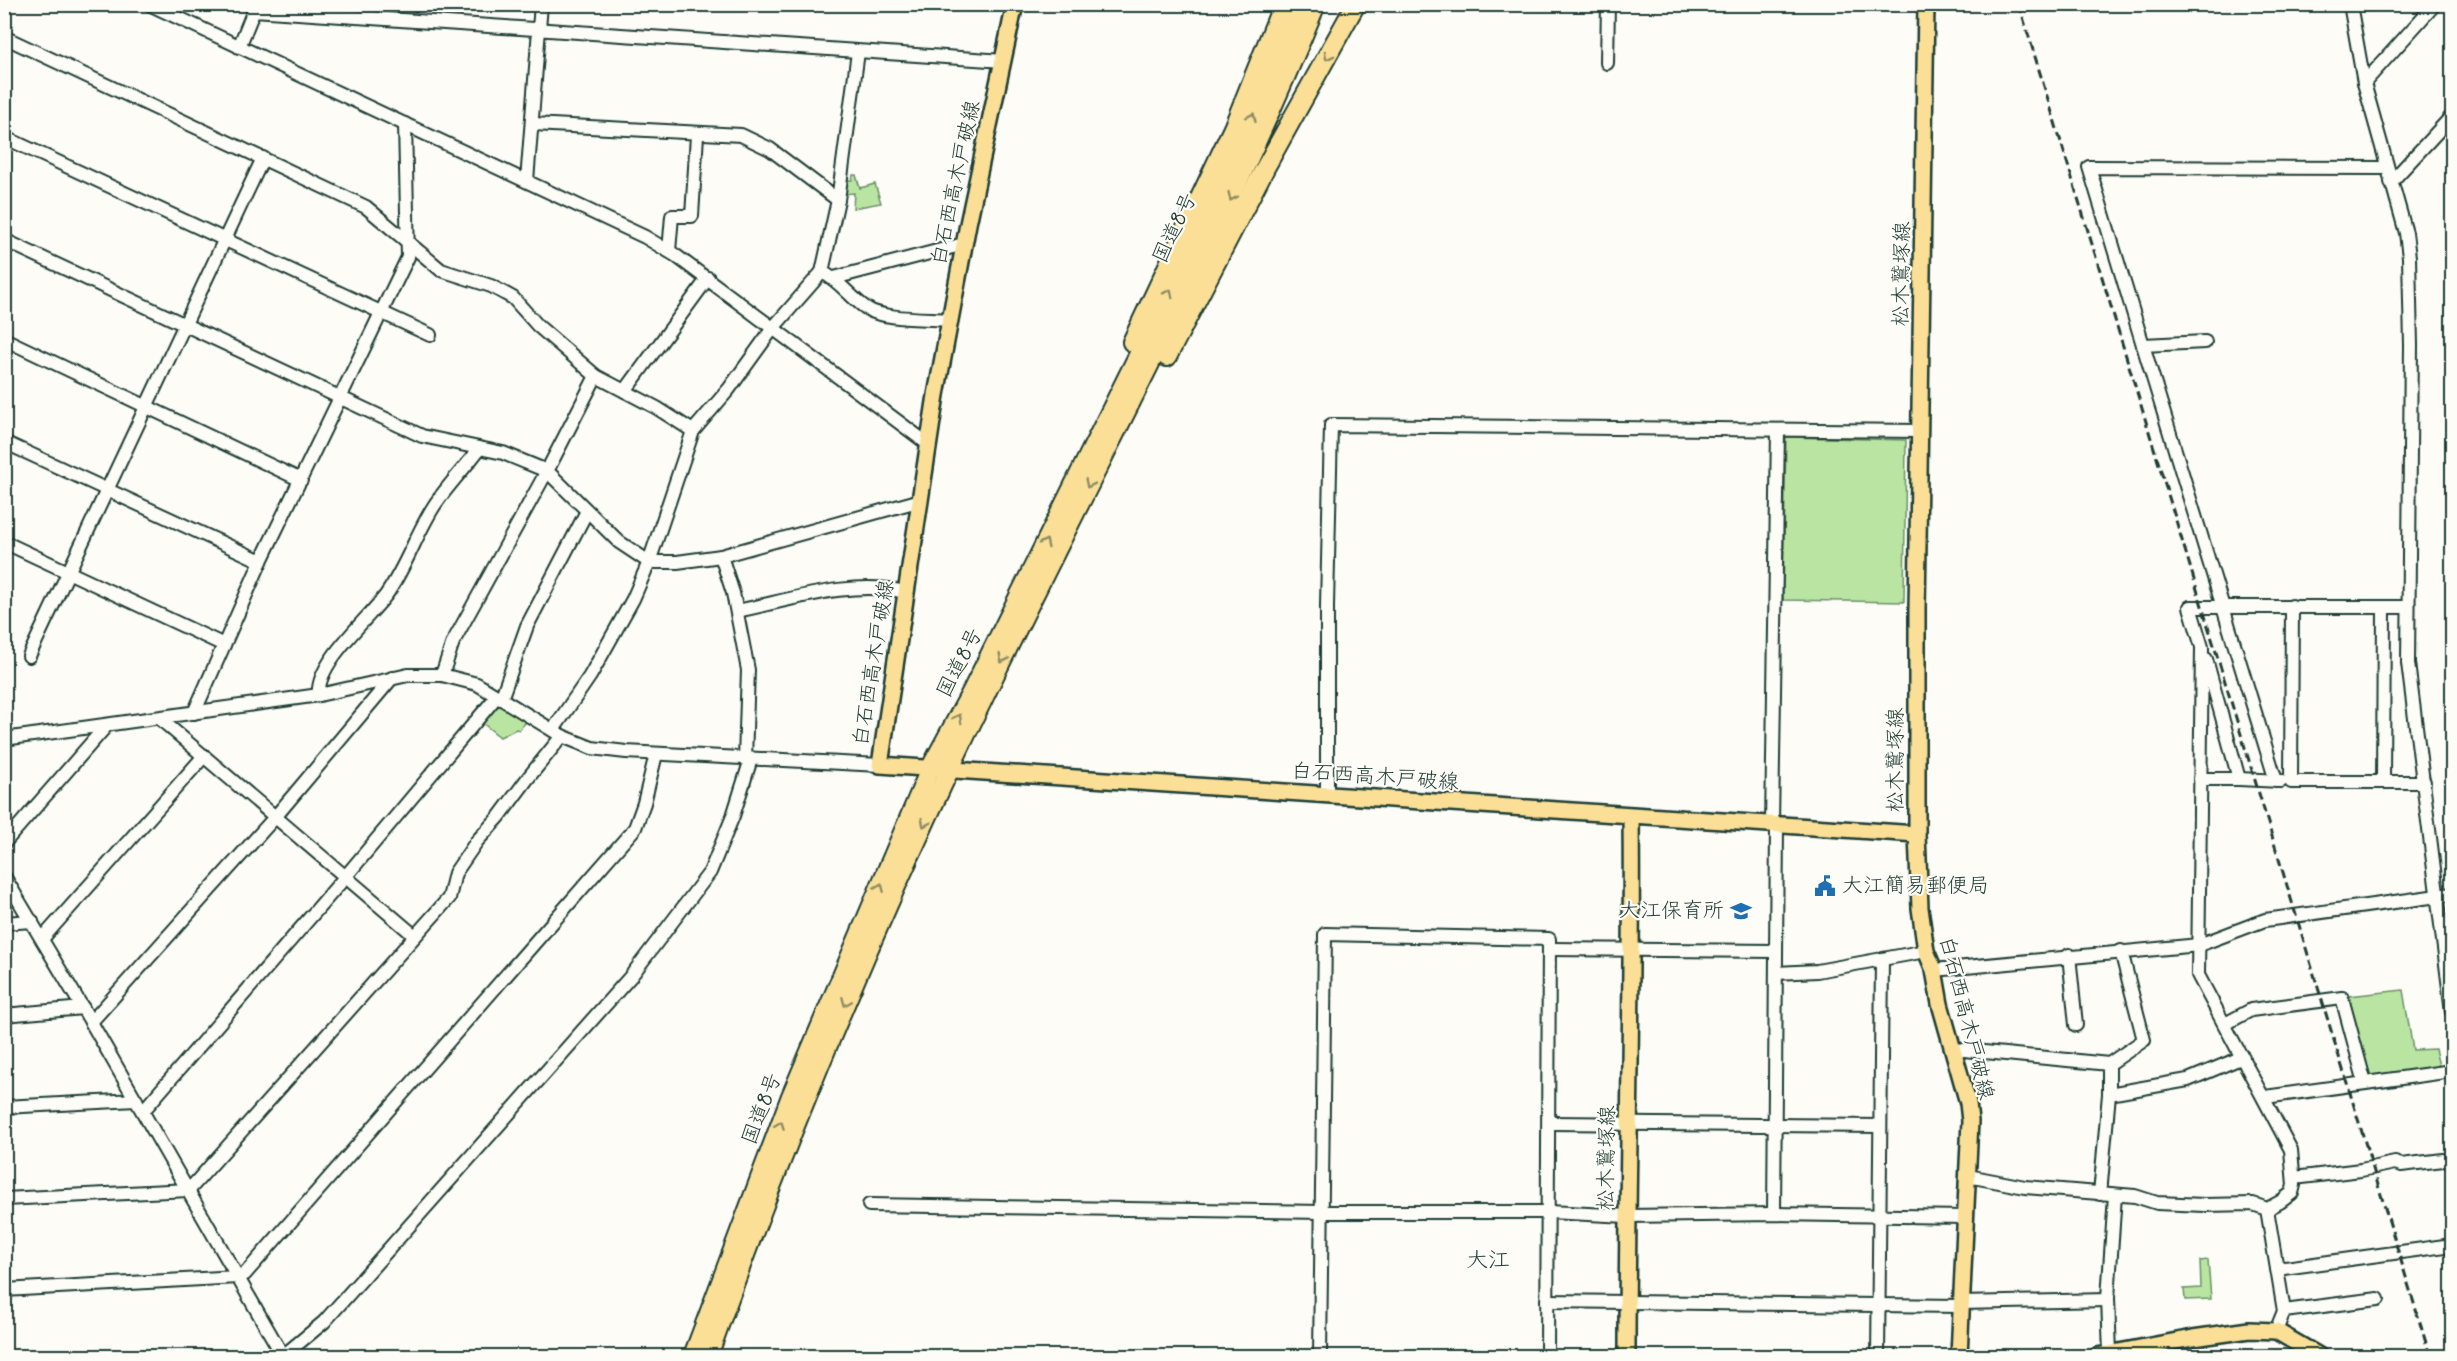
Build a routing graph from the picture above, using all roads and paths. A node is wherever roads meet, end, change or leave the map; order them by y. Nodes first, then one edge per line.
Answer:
1 (149, 4) edge
2 (541, 4) edge
3 (1015, 4) edge
4 (1283, 4) edge
5 (1301, 4) edge
6 (1316, 4) edge
7 (1356, 4) edge
8 (1608, 4) edge
9 (1926, 4) edge
10 (2350, 4) edge
11 (2435, 4) edge
12 (539, 31) junction
13 (4, 37) edge
14 (1292, 45) junction
15 (239, 47) junction
16 (858, 52) junction
17 (1004, 61) junction
18 (1607, 63) dead end
19 (2364, 83) junction
20 (2452, 116) edge
21 (405, 124) junction
22 (533, 124) junction
23 (697, 135) junction
24 (4, 137) edge
25 (263, 158) junction
26 (2387, 168) junction
27 (526, 182) junction
28 (2391, 182) junction
29 (838, 200) junction
30 (4, 240) edge
31 (225, 240) junction
32 (964, 244) junction
33 (409, 245) junction
34 (669, 251) junction
35 (822, 272) junction
36 (708, 278) junction
37 (834, 278) junction
38 (382, 313) junction
39 (950, 320) junction
40 (185, 326) junction
41 (774, 328) junction
42 (430, 334) dead end
43 (4, 339) edge
44 (2205, 342) dead end
45 (2143, 345) junction
46 (596, 376) junction
47 (625, 391) junction
48 (340, 399) junction
49 (147, 407) junction
50 (1111, 410) junction
51 (1778, 430) junction
52 (693, 431) junction
53 (1920, 431) junction
54 (4, 442) edge
55 (928, 444) junction
56 (479, 449) junction
57 (1104, 454) junction
58 (547, 471) junction
59 (301, 480) junction
60 (107, 490) junction
61 (921, 500) junction
62 (587, 511) junction
63 (4, 543) edge
64 (721, 556) junction
65 (261, 561) junction
66 (649, 562) junction
67 (69, 573) junction
68 (906, 592) junction
69 (2292, 606) junction
70 (2222, 607) junction
71 (2408, 607) junction
72 (2384, 609) junction
73 (737, 611) junction
74 (224, 645) junction
75 (2202, 647) junction
76 (29, 656) dead end
77 (442, 675) junction
78 (392, 678) junction
79 (319, 695) junction
80 (499, 697) junction
81 (194, 713) junction
82 (159, 718) junction
83 (107, 725) junction
84 (558, 733) junction
85 (4, 739) edge
86 (656, 754) junction
87 (204, 756) junction
88 (748, 759) junction
89 (884, 765) junction
90 (930, 770) junction
91 (950, 770) junction
92 (2200, 779) junction
93 (2239, 779) junction
94 (2276, 781) junction
95 (2291, 782) junction
96 (2383, 782) junction
97 (2424, 782) junction
98 (1327, 795) junction
99 (276, 816) junction
100 (1631, 816) junction
101 (1774, 826) junction
102 (1917, 834) junction
103 (4, 843) edge
104 (4, 876) edge
105 (346, 876) junction
106 (2452, 894) edge
107 (2438, 896) junction
108 (32, 921) junction
109 (4, 923) edge
110 (415, 936) junction
111 (42, 939) junction
112 (2199, 945) junction
113 (1549, 949) junction
114 (1632, 951) junction
115 (1776, 951) junction
116 (1926, 951) junction
117 (2121, 951) junction
118 (2069, 955) junction
119 (1882, 960) junction
120 (1934, 970) junction
121 (1776, 973) junction
122 (83, 1008) junction
123 (2452, 1012) edge
124 (4, 1015) edge
125 (91, 1022) junction
126 (2225, 1024) junction
127 (2076, 1025) dead end
128 (1953, 1049) junction
129 (2243, 1057) junction
130 (2109, 1064) junction
131 (2452, 1071) edge
132 (2365, 1083) junction
133 (2109, 1094) junction
134 (2265, 1097) junction
135 (140, 1106) junction
136 (4, 1107) edge
137 (1550, 1123) junction
138 (1629, 1124) junction
139 (1773, 1125) junction
140 (1880, 1125) junction
141 (2452, 1159) edge
142 (1968, 1176) junction
143 (2294, 1178) junction
144 (189, 1190) junction
145 (2100, 1194) junction
146 (2115, 1196) junction
147 (4, 1199) edge
148 (869, 1205) dead end
149 (2267, 1209) junction
150 (1322, 1212) junction
151 (1549, 1212) junction
152 (1774, 1214) junction
153 (1627, 1216) junction
154 (1879, 1216) junction
155 (1965, 1216) junction
156 (2452, 1245) edge
157 (2277, 1269) junction
158 (238, 1277) junction
159 (4, 1290) edge
160 (2378, 1299) dead end
161 (2108, 1300) junction
162 (1547, 1301) junction
163 (1627, 1302) junction
164 (1879, 1303) junction
165 (1960, 1305) junction
166 (2284, 1311) junction
167 (2276, 1331) junction
168 (2103, 1355) edge
169 (283, 1356) edge
170 (693, 1356) edge
171 (708, 1356) edge
172 (1320, 1356) edge
173 (1547, 1356) edge
174 (1627, 1356) edge
175 (1878, 1356) edge
176 (1959, 1356) edge
177 (2319, 1356) edge

1 - 15 street
2 - 12 street
3 - 17 main road, 白石西高木戸破線
4 - 50 highway
5 - 14 highway, 国道8号
6 - 14 highway, 国道8号
7 -> 57 highway
8 - 18 street
9 - 53 main road, 松木鷲塚線
10 - 19 street
11 - 19 street
12 - 15 street
12 - 16 street
12 - 22 street
13 - 25 street
50 -> 14 highway, 国道8号
14 -> 57 highway, 国道8号
15 - 21 street
16 - 17 street
16 - 29 street
17 - 32 main road, 白石西高木戸破線
19 - 26 street
20 - 28 street
21 - 27 street
21 - 33 street
22 - 23 street
22 - 27 street
23 - 29 street
23 - 34 street
24 - 31 street
25 - 31 street
25 - 33 street
26 - 28 street
26 - 45 street
27 - 34 street
28 - 71 street
29 - 35 street
30 - 40 street
31 - 38 street
31 - 40 street
32 - 37 street
32 - 39 main road, 白石西高木戸破線
33 - 38 street
33 - 46 street
34 - 36 street
35 - 37 street
35 - 41 street
36 - 41 street
36 - 47 street
37 - 39 street
38 - 42 street
38 - 48 street
39 - 55 main road, 白石西高木戸破線
40 - 48 street
40 - 49 street
41 - 52 street
41 - 55 street
43 - 49 street
44 - 45 street
45 - 70 street
46 - 47 street
46 - 58 street
47 - 52 street
48 - 56 street
48 - 59 street
49 - 59 street
49 - 60 street
90 -> 50 highway, 国道8号
51 - 53 street
51 - 98 street
51 - 101 street
52 - 66 street
53 - 102 main road, 松木鷲塚線
54 - 60 street
55 - 61 main road, 白石西高木戸破線
56 - 58 street
56 - 79 street
57 -> 91 highway, 国道8号
58 - 62 street
58 - 77 street
59 - 65 street
60 - 65 street
60 - 67 street
61 - 64 street
61 - 68 main road, 白石西高木戸破線
62 - 66 street
62 - 80 street
63 - 67 street
64 - 66 street
64 - 73 street
65 - 74 street
66 - 84 street
67 - 74 street
67 - 76 street
68 - 73 street
68 - 89 main road, 白石西高木戸破線
69 - 70 street
69 - 72 street
69 - 95 street
70 - 75 street
70 - 94 street
71 - 72 street
71 - 97 street
72 - 96 street
73 - 88 street
74 - 81 street
75 - 92 street
75 - 93 street
77 - 78 street
77 - 80 street
78 - 79 street
78 - 99 street
79 - 81 street
80 - 84 street
80 - 105 street
81 - 82 street
82 - 83 street
82 - 87 street
83 - 85 street
83 - 103 street
84 - 86 street
84 - 110 street
86 - 88 street
86 - 158 street
87 - 99 street
87 - 111 street
88 - 89 street
88 - 169 street
89 - 90 main road, 白石西高木戸破線
90 - 91 main road, 白石西高木戸破線
170 -> 90 highway, 国道8号
91 - 98 main road, 白石西高木戸破線
91 -> 171 highway, 国道8号
92 - 93 street
92 - 112 street
93 - 94 street
94 - 95 street
95 - 96 street
96 - 97 street
97 - 107 street
98 - 100 main road, 白石西高木戸破線
99 - 105 street
99 - 125 street
100 - 101 main road, 松木鷲塚線
100 - 114 main road, 松木鷲塚線
101 - 102 main road, 松木鷲塚線
101 - 115 street
102 - 116 main road, 白石西高木戸破線
104 - 108 street
105 - 110 street
105 - 135 street
106 - 107 street
107 - 112 street
107 - 123 street
108 - 109 street
108 - 111 street
110 - 144 street
111 - 122 street
112 - 117 street
112 - 126 street
113 - 114 street
113 - 137 street
113 - 150 street
114 - 115 street
114 - 138 main road, 松木鷲塚線
115 - 121 street
116 - 119 street
116 - 120 main road, 白石西高木戸破線
117 - 118 street
117 - 130 street
118 - 120 street
118 - 127 street
119 - 121 street
119 - 140 street
120 - 128 main road, 白石西高木戸破線
121 - 139 street
122 - 124 street
122 - 125 street
125 - 135 street
126 - 129 street
126 - 132 street
128 - 130 street
128 - 142 main road, 白石西高木戸破線
129 - 133 street
129 - 134 street
130 - 133 street
131 - 132 street
132 - 134 street
133 - 145 street
134 - 143 street
135 - 136 street
135 - 144 street
137 - 138 street
137 - 151 street
138 - 139 street
138 - 153 main road, 松木鷲塚線
139 - 140 street
139 - 152 street
140 - 154 street
141 - 143 street
142 - 145 street
142 - 155 main road, 白石西高木戸破線
143 - 149 street
144 - 147 street
144 - 158 street
145 - 146 street
146 - 149 street
146 - 161 street
148 - 150 street
149 - 157 street
150 - 151 street
150 - 172 street
151 - 153 street
151 - 162 street
152 - 153 street
152 - 154 street
153 - 163 main road, 松木鷲塚線
154 - 155 street
154 - 164 street
155 - 165 main road, 白石西高木戸破線
156 - 157 street
157 - 166 street
158 - 159 street
158 - 169 street
160 - 166 street
161 - 165 street
161 - 168 street
162 - 163 street
162 - 173 street
163 - 164 street
163 - 174 main road, 松木鷲塚線
164 - 165 street
164 - 175 street
165 - 176 main road, 白石西高木戸破線
166 - 167 street
167 - 168 main road
167 - 177 main road

